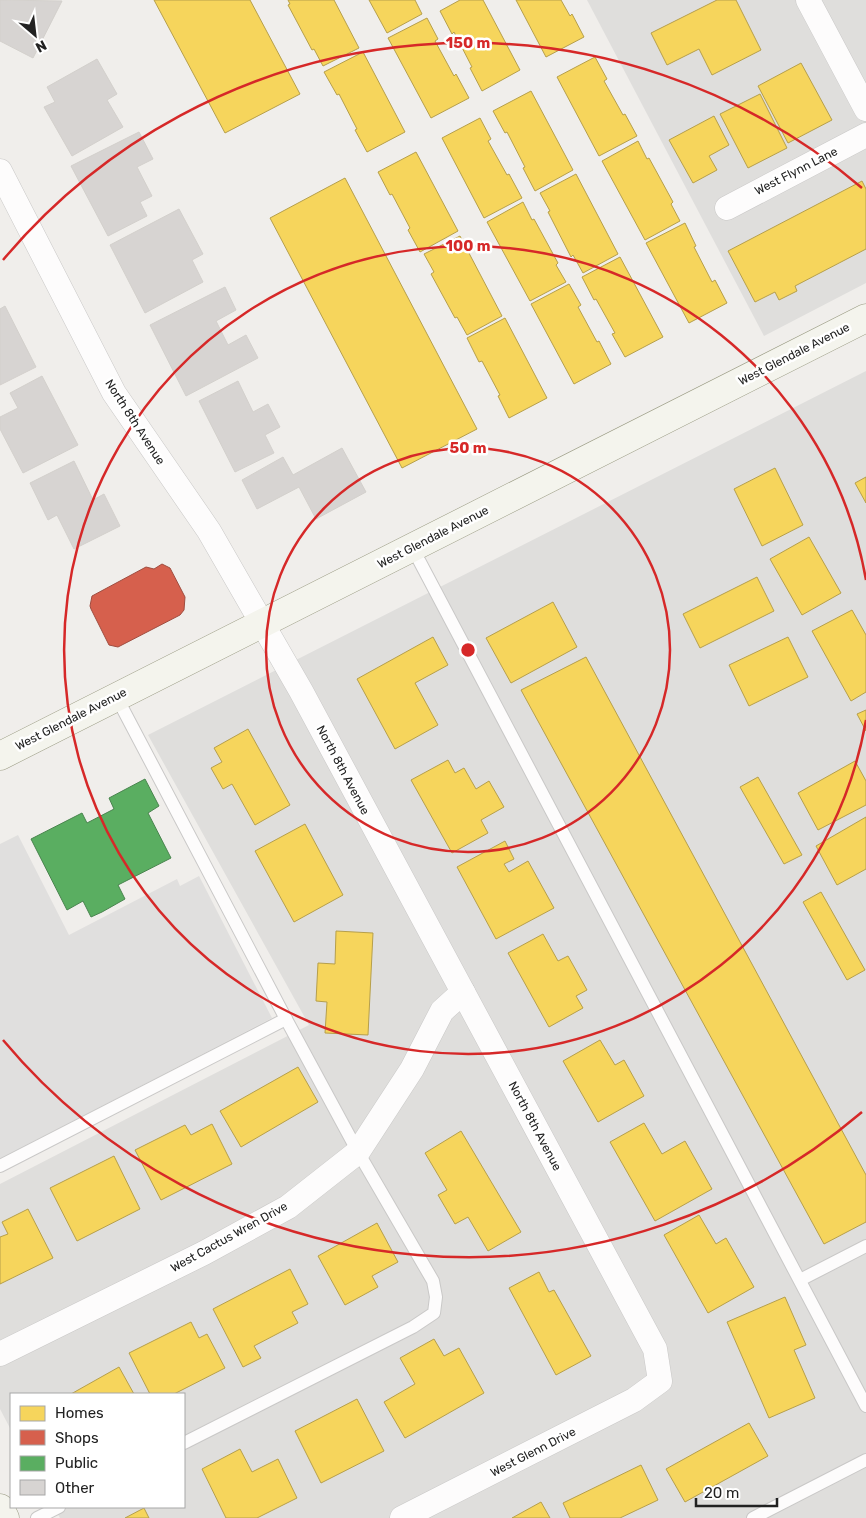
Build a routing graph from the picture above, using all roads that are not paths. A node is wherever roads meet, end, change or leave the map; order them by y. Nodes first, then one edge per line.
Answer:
1 (808, 0) edge
2 (866, 109) edge
3 (866, 135) edge
4 (0, 171) edge
5 (726, 208) dead end
6 (866, 318) edge
7 (412, 547) junction
8 (262, 623) junction
9 (116, 696) junction
10 (0, 756) edge
11 (462, 992) junction
12 (286, 1020) junction
13 (358, 1152) junction
14 (0, 1166) edge
15 (866, 1246) edge
16 (800, 1280) junction
17 (0, 1354) edge
18 (660, 1381) joint
19 (866, 1406) edge
20 (185, 1442) edge
21 (866, 1460) edge
22 (0, 1508) edge
23 (57, 1508) edge
24 (5, 1518) edge
25 (36, 1518) edge
26 (402, 1518) edge
27 (753, 1518) edge

1 - 2 street
3 - 5 street, West Flynn Lane
4 - 8 street, North 8th Avenue
6 - 7 main road, West Glendale Avenue
7 - 8 main road, West Glendale Avenue
7 - 16 lane
8 - 9 main road, West Glendale Avenue
8 - 11 street, North 8th Avenue
9 - 10 main road, West Glendale Avenue
9 - 12 lane
11 - 13 street, West Cactus Wren Drive
11 - 18 street, North 8th Avenue
12 - 13 lane
12 - 14 lane
13 - 17 street, West Cactus Wren Drive
13 - 20 lane
15 - 16 lane
16 - 19 lane
18 - 26 street, West Glenn Drive
21 - 27 lane
22 - 24 main road
23 - 25 lane

